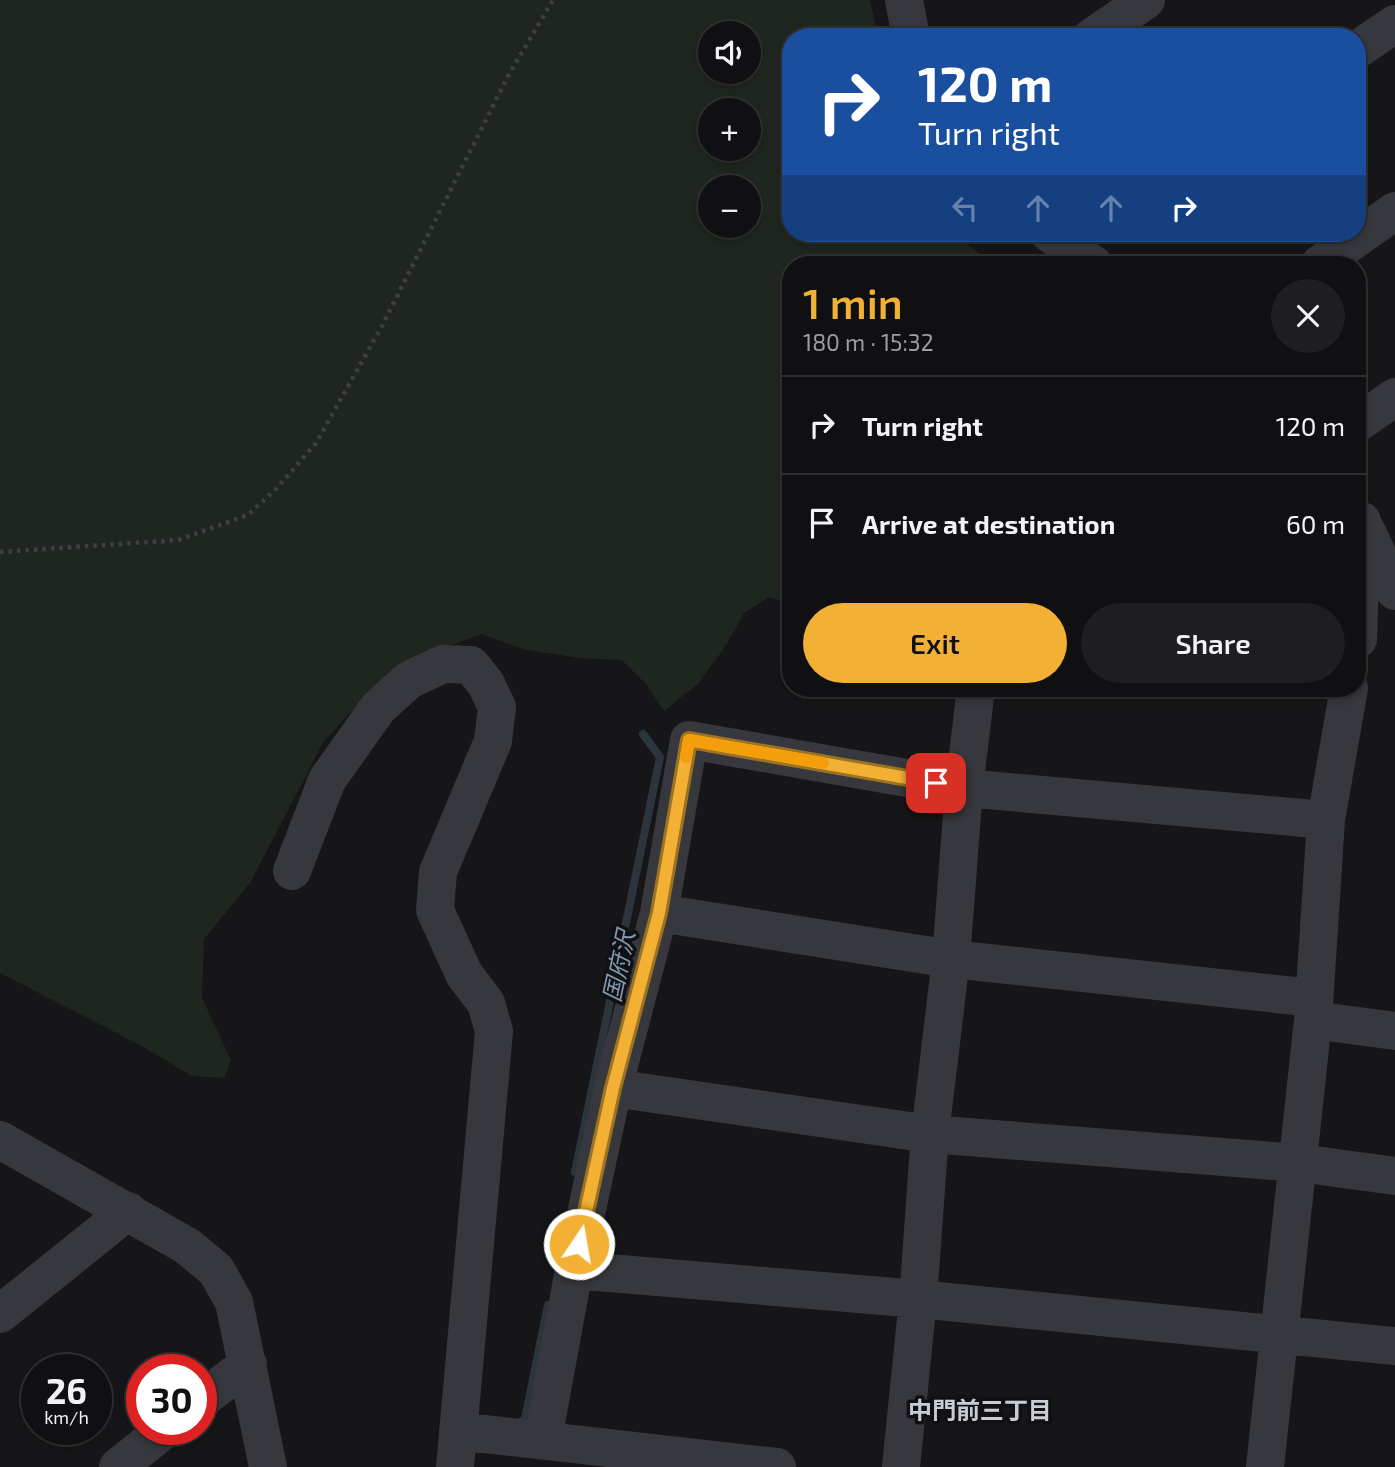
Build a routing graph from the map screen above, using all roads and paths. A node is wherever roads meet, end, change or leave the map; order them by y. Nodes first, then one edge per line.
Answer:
1 (553, 0) edge
2 (904, 0) edge
3 (1146, 0) edge
4 (1395, 24) edge
5 (909, 28) edge
6 (1104, 28) edge
7 (1366, 44) edge
8 (1395, 211) edge
9 (1366, 231) edge
10 (1351, 242) edge
11 (1331, 256) edge
12 (1395, 397) edge
13 (1366, 417) edge
14 (1366, 528) edge
15 (0, 552) edge
16 (1392, 579) edge
17 (975, 697) edge
18 (1347, 697) edge
19 (964, 788) junction
20 (1326, 820) junction
21 (292, 871) dead end
22 (659, 913) junction
23 (951, 959) junction
24 (1313, 1009) junction
25 (1395, 1031) edge
26 (613, 1088) junction
27 (930, 1134) junction
28 (0, 1140) edge
29 (1299, 1163) junction
30 (1395, 1176) edge
31 (128, 1211) junction
32 (574, 1270) junction
33 (918, 1299) junction
34 (0, 1314) edge
35 (1279, 1336) junction
36 (1395, 1346) edge
37 (247, 1364) junction
38 (217, 1387) edge
39 (145, 1445) edge
40 (457, 1449) edge
41 (560, 1450) edge
42 (756, 1466) edge
43 (118, 1467) edge
44 (268, 1467) edge
45 (901, 1467) edge
46 (1265, 1467) edge

1 - 15 path
2 - 5 street
3 - 6 street
4 - 7 street
8 - 9 street
10 - 11 street
12 - 13 street
14 - 16 street
17 - 19 street
18 - 20 street
19 - 20 street
19 - 22 street
19 - 23 street
20 - 24 street
21 - 40 street
22 - 23 street
22 - 26 street
23 - 24 street
23 - 27 street
24 - 25 street
24 - 29 street
26 - 27 street
26 - 32 street
27 - 29 street
27 - 33 street
28 - 31 street
29 - 30 street
29 - 35 street
31 - 34 street
31 - 37 street
32 - 33 street
32 - 41 street
33 - 35 street
33 - 45 street
35 - 36 street
35 - 46 street
37 - 38 street
37 - 44 street
39 - 43 street
40 - 41 street
41 - 42 street

